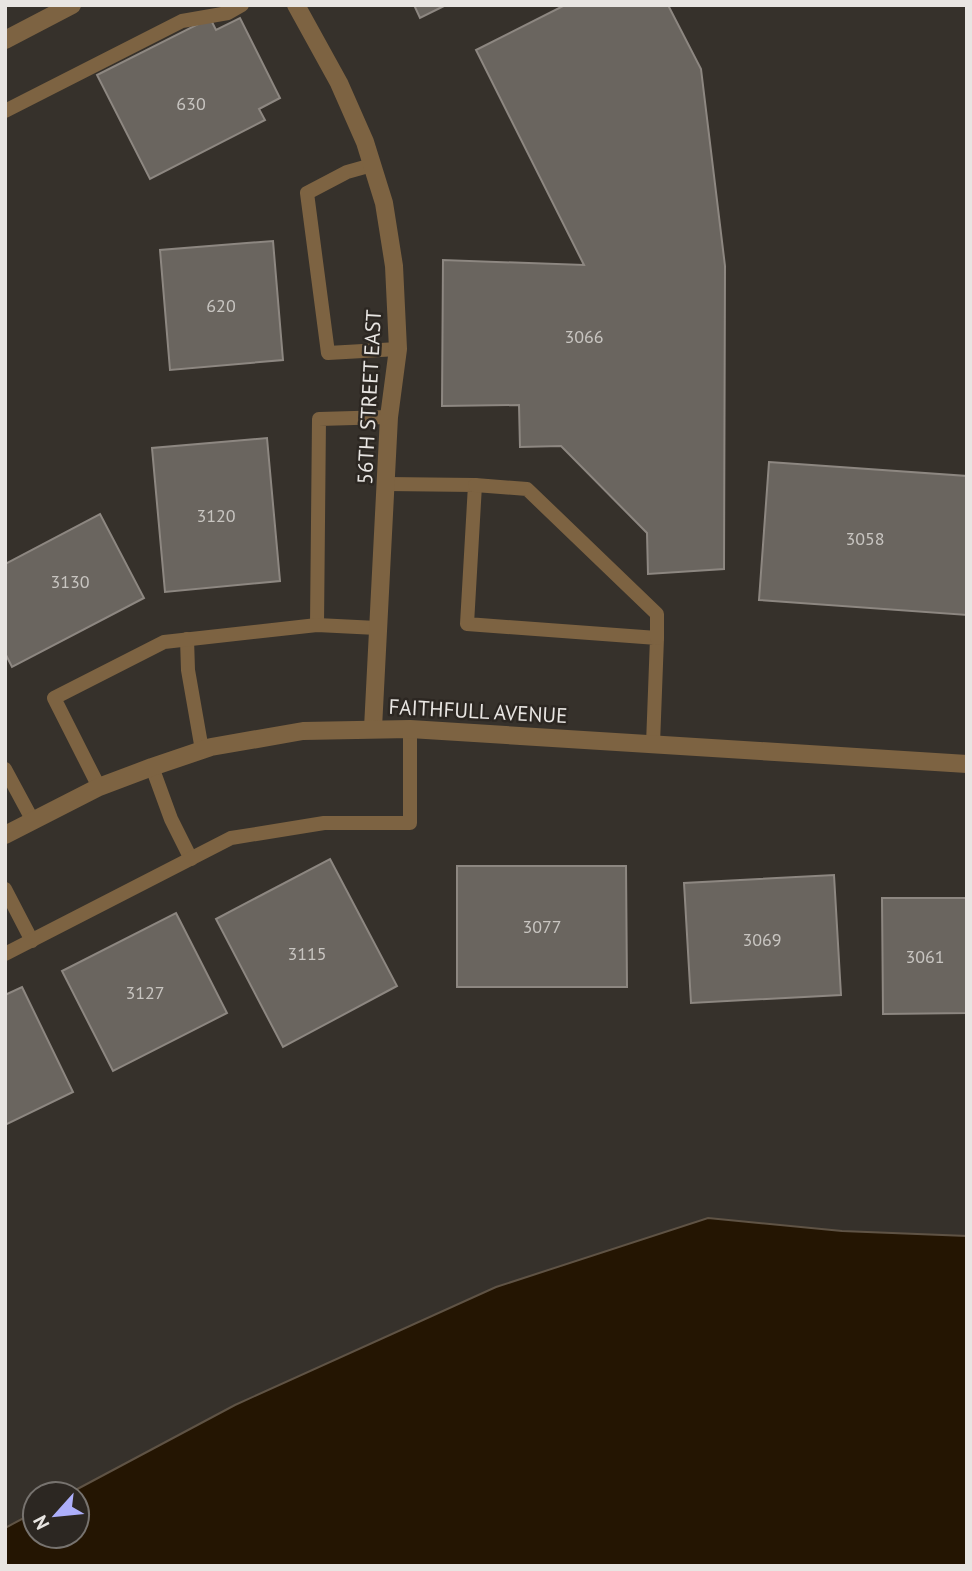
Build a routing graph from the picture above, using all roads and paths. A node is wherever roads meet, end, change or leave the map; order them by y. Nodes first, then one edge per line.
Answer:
1 (72, 5) edge
2 (242, 5) edge
3 (296, 5) edge
4 (5, 40) edge
5 (5, 111) edge
6 (372, 165) junction
7 (398, 349) junction
8 (389, 417) junction
9 (387, 484) junction
10 (475, 485) junction
11 (317, 625) junction
12 (377, 628) junction
13 (657, 638) junction
14 (187, 639) junction
15 (373, 728) junction
16 (410, 729) junction
17 (653, 744) junction
18 (202, 750) junction
19 (967, 764) edge
20 (152, 767) junction
21 (5, 769) edge
22 (99, 787) junction
23 (33, 821) junction
24 (5, 835) edge
25 (191, 859) junction
26 (5, 890) edge
27 (32, 940) junction
28 (5, 954) edge

1 - 4 street
2 - 5 lane
3 - 6 street, 56TH STREET EAST
6 - 7 street, 56TH STREET EAST
6 - 7 lane
7 - 8 street, 56TH STREET EAST
8 - 9 street, 56TH STREET EAST
8 - 11 lane
9 - 10 lane
9 - 12 street, 56TH STREET EAST
10 - 13 lane
10 - 13 lane
11 - 12 lane
11 - 14 lane
12 - 15 street, 56TH STREET EAST
13 - 17 lane
14 - 18 lane
14 - 22 lane
15 - 16 street, FAITHFULL AVENUE
15 - 18 street, FAITHFULL AVENUE
16 - 17 street, FAITHFULL AVENUE
16 - 25 lane
17 - 19 street, FAITHFULL AVENUE
18 - 20 street, FAITHFULL AVENUE
20 - 22 street, FAITHFULL AVENUE
20 - 25 lane
21 - 23 lane
22 - 23 street, FAITHFULL AVENUE
23 - 24 street, FAITHFULL AVENUE
25 - 27 lane
26 - 27 lane
27 - 28 lane

